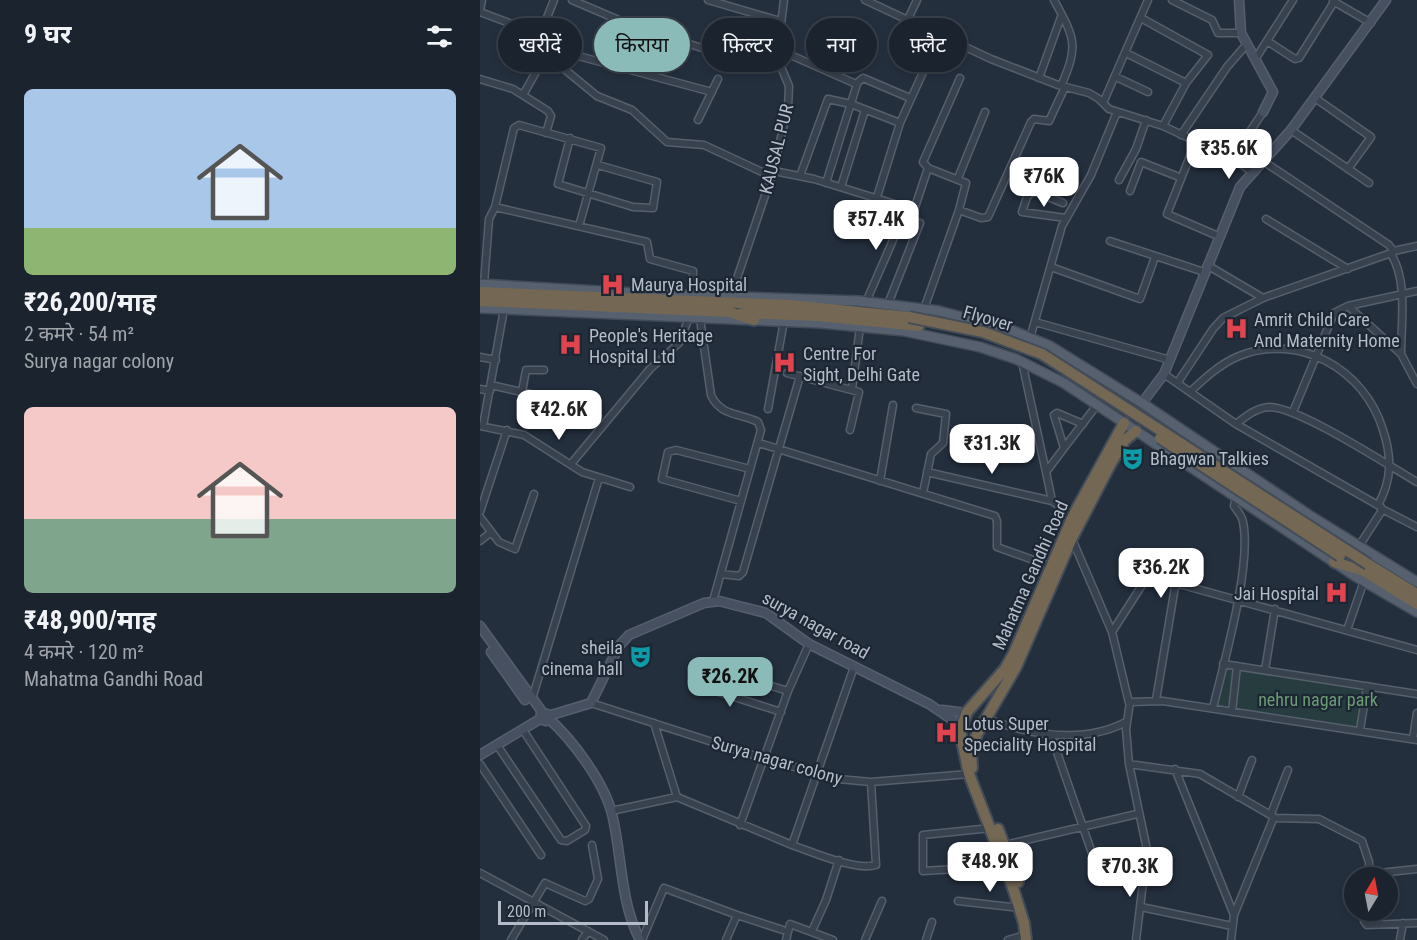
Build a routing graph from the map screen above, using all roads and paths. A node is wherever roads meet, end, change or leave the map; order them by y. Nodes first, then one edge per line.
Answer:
1 (482, 0) edge
2 (554, 0) edge
3 (572, 0) edge
4 (708, 0) edge
5 (784, 0) edge
6 (865, 0) edge
7 (883, 0) edge
8 (917, 0) edge
9 (1054, 0) edge
10 (1149, 0) edge
11 (1172, 0) edge
12 (1239, 0) edge
13 (1293, 0) edge
14 (1386, 0) edge
15 (1332, 1) edge
16 (878, 7) junction
17 (480, 11) edge
18 (1061, 16) junction
19 (498, 18) edge
20 (547, 18) edge
21 (770, 18) edge
22 (781, 18) edge
23 (901, 18) edge
24 (908, 18) edge
25 (1141, 18) junction
26 (1371, 23) junction
27 (1241, 33) junction
28 (1267, 41) junction
29 (1246, 45) junction
30 (702, 48) edge
31 (967, 48) edge
32 (1126, 53) junction
33 (582, 56) edge
34 (794, 57) edge
35 (1256, 58) junction
36 (536, 72) edge
37 (568, 72) edge
38 (783, 72) edge
39 (922, 72) edge
40 (1116, 77) junction
41 (960, 78) dead end
42 (1039, 78) junction
43 (480, 79) edge
44 (717, 79) dead end
45 (1186, 83) junction
46 (857, 84) junction
47 (1063, 87) junction
48 (712, 92) junction
49 (1148, 92) dead end
50 (523, 95) junction
51 (910, 98) junction
52 (1315, 98) junction
53 (1103, 103) junction
54 (851, 105) junction
55 (866, 110) junction
56 (985, 112) dead end
57 (1117, 112) junction
58 (1263, 112) joint
59 (698, 120) dead end
60 (1146, 120) junction
61 (900, 123) junction
62 (1164, 126) junction
63 (1291, 130) junction
64 (546, 133) junction
65 (1181, 135) junction
66 (570, 138) junction
67 (1196, 141) junction
68 (1232, 158) junction
69 (1263, 161) junction
70 (1012, 164) junction
71 (598, 165) junction
72 (928, 168) junction
73 (1348, 169) junction
74 (1251, 171) junction
75 (773, 172) junction
76 (801, 176) junction
77 (1179, 177) junction
78 (958, 178) junction
79 (1119, 180) dead end
80 (826, 183) junction
81 (1369, 183) dead end
82 (841, 187) junction
83 (1130, 191) dead end
84 (590, 192) junction
85 (1046, 196) junction
86 (877, 197) junction
87 (1063, 203) dead end
88 (495, 207) junction
89 (907, 208) junction
90 (959, 210) junction
91 (1066, 218) junction
92 (1266, 219) dead end
93 (920, 222) dead end
94 (579, 226) junction
95 (1218, 236) junction
96 (1110, 241) dead end
97 (1417, 246) edge
98 (1392, 253) junction
99 (1155, 256) junction
100 (1051, 267) junction
101 (1205, 268) junction
102 (1348, 269) junction
103 (481, 287) edge
104 (1417, 291) edge
105 (1400, 293) junction
106 (692, 295) junction
107 (731, 296) junction
108 (1263, 298) junction
109 (480, 301) edge
110 (866, 302) junction
111 (888, 304) junction
112 (1348, 306) junction
113 (480, 308) edge
114 (504, 309) junction
115 (924, 309) junction
116 (729, 312) junction
117 (689, 318) junction
118 (700, 319) junction
119 (754, 320) junction
120 (784, 321) junction
121 (1035, 322) junction
122 (860, 327) junction
123 (1030, 338) junction
124 (1401, 354) junction
125 (1316, 355) junction
126 (480, 357) edge
127 (496, 360) junction
128 (1170, 360) junction
129 (1022, 362) junction
130 (544, 370) dead end
131 (787, 373) dead end
132 (1164, 374) junction
133 (800, 376) junction
134 (1178, 382) junction
135 (1417, 384) edge
136 (491, 388) junction
137 (480, 389) edge
138 (852, 389) junction
139 (1121, 390) junction
140 (1191, 391) junction
141 (522, 392) junction
142 (552, 399) dead end
143 (1142, 403) junction
144 (893, 405) dead end
145 (1097, 405) junction
146 (916, 408) dead end
147 (768, 409) dead end
148 (1106, 411) junction
149 (1293, 412) junction
150 (1165, 419) junction
151 (1124, 423) junction
152 (1083, 424) junction
153 (1236, 424) junction
154 (481, 426) edge
155 (507, 430) junction
156 (850, 430) dead end
157 (1136, 430) junction
158 (1151, 440) junction
159 (759, 443) junction
160 (1064, 448) junction
161 (780, 450) junction
162 (571, 464) junction
163 (1390, 466) junction
164 (750, 469) junction
165 (927, 472) junction
166 (1046, 472) junction
167 (599, 478) junction
168 (880, 481) junction
169 (1417, 482) edge
170 (630, 487) dead end
171 (534, 494) dead end
172 (923, 494) junction
173 (1236, 497) junction
174 (741, 501) junction
175 (1052, 501) junction
176 (1246, 504) junction
177 (1380, 507) junction
178 (480, 512) edge
179 (1073, 516) junction
180 (1241, 516) junction
181 (480, 517) edge
182 (1417, 527) edge
183 (490, 532) junction
184 (1072, 538) junction
185 (480, 541) edge
186 (1359, 546) junction
187 (1337, 559) junction
188 (1050, 566) junction
189 (1153, 568) dead end
190 (1365, 572) junction
191 (721, 574) junction
192 (1417, 582) edge
193 (1417, 594) edge
194 (1238, 598) junction
195 (712, 601) junction
196 (1417, 604) edge
197 (1275, 609) junction
198 (1417, 612) edge
199 (480, 626) edge
200 (1347, 630) junction
201 (1112, 632) junction
202 (480, 635) edge
203 (809, 644) junction
204 (1417, 650) edge
205 (1223, 664) junction
206 (1236, 666) junction
207 (854, 667) junction
208 (1265, 670) junction
209 (1367, 686) junction
210 (788, 691) junction
211 (1417, 694) edge
212 (981, 698) junction
213 (532, 700) junction
214 (1156, 700) junction
215 (591, 703) junction
216 (1129, 703) junction
217 (994, 707) junction
218 (1213, 708) junction
219 (941, 710) junction
220 (781, 712) junction
221 (1232, 712) junction
222 (966, 713) junction
223 (1417, 713) edge
224 (543, 717) junction
225 (987, 719) junction
226 (654, 723) junction
227 (1126, 723) junction
228 (960, 728) junction
229 (523, 730) junction
230 (1360, 730) junction
231 (977, 734) junction
232 (1050, 735) junction
233 (1415, 739) edge
234 (497, 745) junction
235 (480, 753) edge
236 (765, 759) junction
237 (1252, 760) dead end
238 (480, 764) edge
239 (1129, 764) junction
240 (1175, 769) junction
241 (1288, 770) dead end
242 (815, 773) junction
243 (969, 774) junction
244 (871, 782) junction
245 (676, 796) junction
246 (1238, 797) junction
247 (611, 811) junction
248 (1137, 814) junction
249 (1273, 816) junction
250 (740, 825) junction
251 (1084, 826) junction
252 (991, 828) junction
253 (592, 845) dead end
254 (792, 845) junction
255 (1005, 845) junction
256 (541, 855) dead end
257 (1094, 859) dead end
258 (839, 860) junction
259 (1004, 866) junction
260 (1368, 867) edge
261 (1417, 869) edge
262 (1398, 872) edge
263 (480, 873) edge
264 (882, 901) dead end
265 (958, 901) dead end
266 (533, 903) junction
267 (1141, 907) junction
268 (1020, 908) junction
269 (737, 915) junction
270 (1234, 915) junction
271 (1364, 921) edge
272 (932, 922) dead end
273 (1403, 923) junction
274 (1417, 923) edge
275 (1232, 926) junction
276 (783, 930) dead end
277 (588, 931) junction
278 (812, 932) junction
279 (1028, 938) edge
280 (511, 940) edge
281 (582, 940) edge
282 (604, 940) edge
283 (641, 940) edge
284 (726, 940) edge
285 (786, 940) edge
286 (833, 940) edge
287 (865, 940) edge
288 (926, 940) edge
289 (1008, 940) edge
290 (1136, 940) edge
291 (1231, 940) edge
292 (1400, 940) edge

1 - 17 street
2 - 20 street
3 - 30 street
4 - 21 street
5 - 22 street, KAUSAL PUR
6 - 16 street
7 - 16 street
8 - 24 street
9 - 18 street
10 - 25 street
11 - 27 street
12 - 27 street
13 - 28 street
14 - 26 street
15 - 26 street
15 - 28 street
16 - 23 street
17 - 19 street
18 - 42 street
18 - 47 street
25 - 32 street
25 - 45 street
26 - 52 street
27 - 29 street
28 - 35 street
29 - 35 street
29 - 65 street
31 - 42 street
32 - 40 street
32 - 45 street
33 - 48 street
34 - 46 street
35 - 58 street
36 - 50 street
37 - 75 street
38 - 75 street, KAUSAL PUR
39 - 51 street
40 - 49 street
40 - 53 street
41 - 72 street
42 - 47 street
43 - 50 street
44 - 48 street
45 - 62 street
46 - 51 street
46 - 54 street
47 - 53 street
47 - 70 street
48 - 59 street
50 - 64 street
51 - 61 street
52 - 63 street
52 - 73 street
53 - 57 street
54 - 55 street
54 - 76 street
54 - 80 street
55 - 61 street
55 - 82 street
56 - 78 street
57 - 60 street
57 - 91 street
58 - 68 street
60 - 62 street
60 - 79 street
61 - 86 street
62 - 65 street
63 - 69 street
63 - 73 street
64 - 66 street
64 - 88 street
65 - 67 street
66 - 71 street
66 - 84 street
67 - 68 street
67 - 77 street
68 - 74 street
69 - 74 street
69 - 98 street
70 - 85 street
70 - 90 street
71 - 84 street
71 - 84 street
72 - 78 street
72 - 89 street
73 - 81 street
74 - 95 street
75 - 76 street
75 - 107 street, KAUSAL PUR
76 - 80 street
77 - 83 street
77 - 95 street
78 - 90 street
80 - 82 street
82 - 86 street
84 - 94 street
85 - 87 street
85 - 91 street
86 - 89 street
88 - 94 street
88 - 103 street
89 - 110 street
90 - 115 street
91 - 100 street
92 - 102 street
93 - 111 street
94 - 106 street
95 - 101 street
96 - 99 street
97 - 98 street
98 - 102 street
98 - 105 street
99 - 100 street
99 - 101 street
100 - 121 street
101 - 108 street
101 - 128 street
102 - 108 street
103 - 106 main road
103 - 190 highway, Flyover, bridge
104 - 105 street
105 - 112 street
105 - 124 street
106 - 107 main road
107 - 110 main road
108 - 134 street
109 - 116 highway, Flyover
110 - 111 main road
111 - 115 main road
112 - 124 street
112 - 125 street
113 - 114 main road
114 - 117 main road
114 - 127 street
115 - 123 main road
116 - 119 highway
116 - 187 highway, Flyover, bridge
117 - 118 main road
117 - 162 street
118 - 119 main road
118 - 159 street
119 - 120 main road
120 - 122 main road
120 - 147 street
121 - 123 street
121 - 128 street
122 - 129 main road
122 - 138 street
123 - 139 main road
124 - 135 street
125 - 140 street
125 - 149 street
125 - 163 street
126 - 127 street
127 - 136 street
128 - 132 street
129 - 145 main road
129 - 166 street
130 - 141 street
131 - 133 street
132 - 134 street
132 - 143 street
133 - 138 street
133 - 161 street
134 - 140 street
136 - 137 street
136 - 141 street
136 - 154 street
138 - 156 street
139 - 143 main road
139 - 148 main road
140 - 153 street
141 - 142 street
143 - 150 main road
144 - 168 street
145 - 148 main road
145 - 152 street
146 - 165 street
148 - 151 main road
149 - 153 street
149 - 163 street
150 - 158 main road
150 - 186 main road
151 - 157 main road
151 - 179 highway, Mahatma Gandhi Road
152 - 160 street
152 - 160 street
153 - 177 street
154 - 155 street
155 - 162 street
155 - 178 street
157 - 158 main road
157 - 184 highway, Mahatma Gandhi Road
158 - 173 main road
159 - 161 street
159 - 164 street
160 - 166 street
161 - 168 street
161 - 191 street
162 - 167 street
163 - 169 street
163 - 177 street
164 - 174 street
164 - 174 street
165 - 172 street
165 - 175 street
166 - 175 street
167 - 170 street
167 - 213 street
168 - 172 street
171 - 183 street
172 - 188 street
173 - 176 main road
173 - 180 street
174 - 191 street
175 - 179 street
176 - 180 street
176 - 187 main road
177 - 182 street
177 - 186 street
179 - 188 highway, Mahatma Gandhi Road
180 - 194 street
181 - 183 street
183 - 185 street
184 - 201 street
184 - 217 highway, Mahatma Gandhi Road
186 - 192 main road
187 - 190 highway, Flyover
188 - 212 highway, Mahatma Gandhi Road
189 - 201 street
190 - 193 highway, Flyover
190 - 196 highway
190 - 198 main road
190 - 200 street
191 - 195 street
194 - 197 street
194 - 205 street
194 - 214 street
195 - 203 street, surya nagar road
195 - 215 street
197 - 200 street
197 - 208 street
199 - 213 street
200 - 204 street
201 - 216 street
202 - 224 street
203 - 207 street, surya nagar road
203 - 210 street
205 - 206 street
205 - 218 street
206 - 208 street
206 - 221 street
207 - 219 street, surya nagar road
207 - 242 street
208 - 209 street
209 - 211 street
209 - 230 street
210 - 220 street
210 - 220 street
212 - 217 highway
212 - 222 highway, Mahatma Gandhi Road
213 - 224 street
214 - 216 street
214 - 218 street
215 - 224 street
215 - 226 street, Surya nagar colony
216 - 227 street
217 - 225 highway, Mahatma Gandhi Road
218 - 221 street
219 - 222 street
219 - 228 street, surya nagar road
220 - 236 street
221 - 230 street
222 - 228 highway, Mahatma Gandhi Road
223 - 233 street
224 - 229 street
224 - 235 street
224 - 247 street
225 - 231 highway, Mahatma Gandhi Road
225 - 232 street
226 - 236 street, Surya nagar colony
226 - 245 street
227 - 232 street
227 - 239 street
228 - 231 highway
228 - 243 highway
229 - 234 street
229 - 234 street
230 - 233 street
231 - 255 highway, Mahatma Gandhi Road
232 - 251 street
234 - 235 street
236 - 242 street, Surya nagar colony
236 - 250 street
237 - 246 street
238 - 256 street
239 - 240 street
239 - 248 street
240 - 246 street
240 - 270 street
241 - 249 street
242 - 244 street, Surya nagar colony
242 - 254 street
243 - 244 street, Surya nagar colony
243 - 252 highway
244 - 258 street
245 - 247 street
245 - 250 street
246 - 249 street
247 - 283 street
248 - 251 street
248 - 267 street
249 - 260 street
249 - 270 street
250 - 254 street
251 - 255 street
251 - 257 street
252 - 259 highway
252 - 259 street
253 - 266 street
254 - 258 street
255 - 279 highway, Mahatma Gandhi Road
258 - 278 street
259 - 268 highway
261 - 262 street
263 - 266 street
264 - 287 street
265 - 268 street
266 - 277 street
266 - 280 street
267 - 275 street
267 - 290 street
268 - 279 highway
269 - 276 street
269 - 283 street
269 - 284 street
270 - 275 street
271 - 273 street
272 - 288 street
273 - 274 street
273 - 292 street
275 - 291 street
277 - 281 street
277 - 282 street
278 - 285 street
278 - 286 street
279 - 289 street

